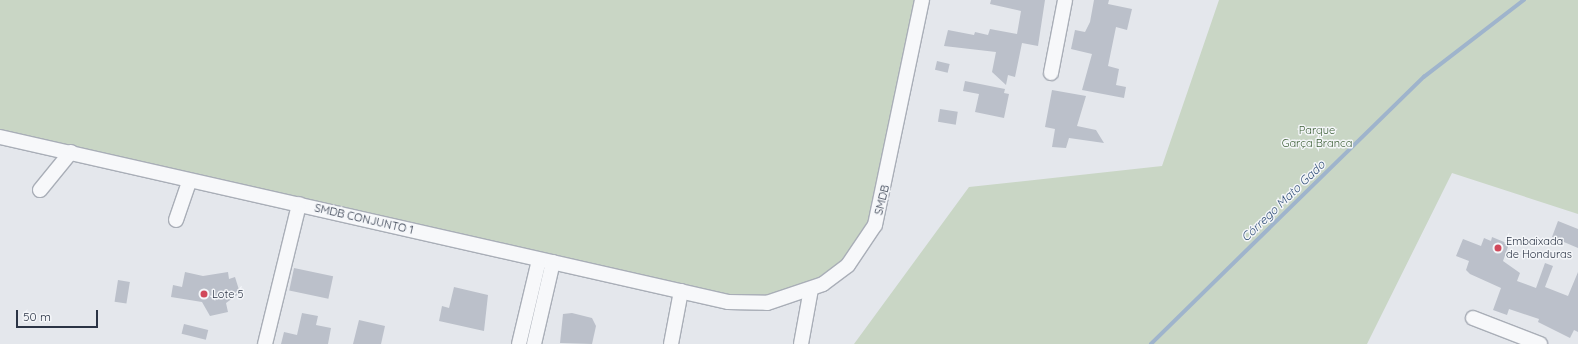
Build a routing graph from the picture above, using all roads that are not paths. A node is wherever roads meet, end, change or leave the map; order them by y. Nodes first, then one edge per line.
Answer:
1 (922, 0) edge
2 (1065, 0) edge
3 (1051, 72) dead end
4 (0, 137) edge
5 (70, 152) junction
6 (189, 182) junction
7 (40, 190) dead end
8 (299, 204) junction
9 (176, 220) dead end
10 (546, 261) junction
11 (811, 289) junction
12 (681, 291) junction
13 (728, 302) joint
14 (1473, 318) dead end
15 (265, 344) edge
16 (519, 344) edge
17 (534, 344) edge
18 (671, 344) edge
19 (801, 344) edge
20 (1540, 344) edge

1 - 11 street, SMDB
2 - 3 street
4 - 5 street, SMDB CONJUNTO 1
5 - 6 street, SMDB CONJUNTO 1
5 - 7 street
6 - 8 street, SMDB CONJUNTO 1
6 - 9 street
8 - 10 street, SMDB CONJUNTO 1
8 - 15 street
10 - 12 street, SMDB CONJUNTO 1
10 - 16 street
10 - 17 street
11 - 13 street, SMDB
11 - 19 street
12 - 13 street, SMDB CONJUNTO 1
12 - 18 street
14 - 20 street

